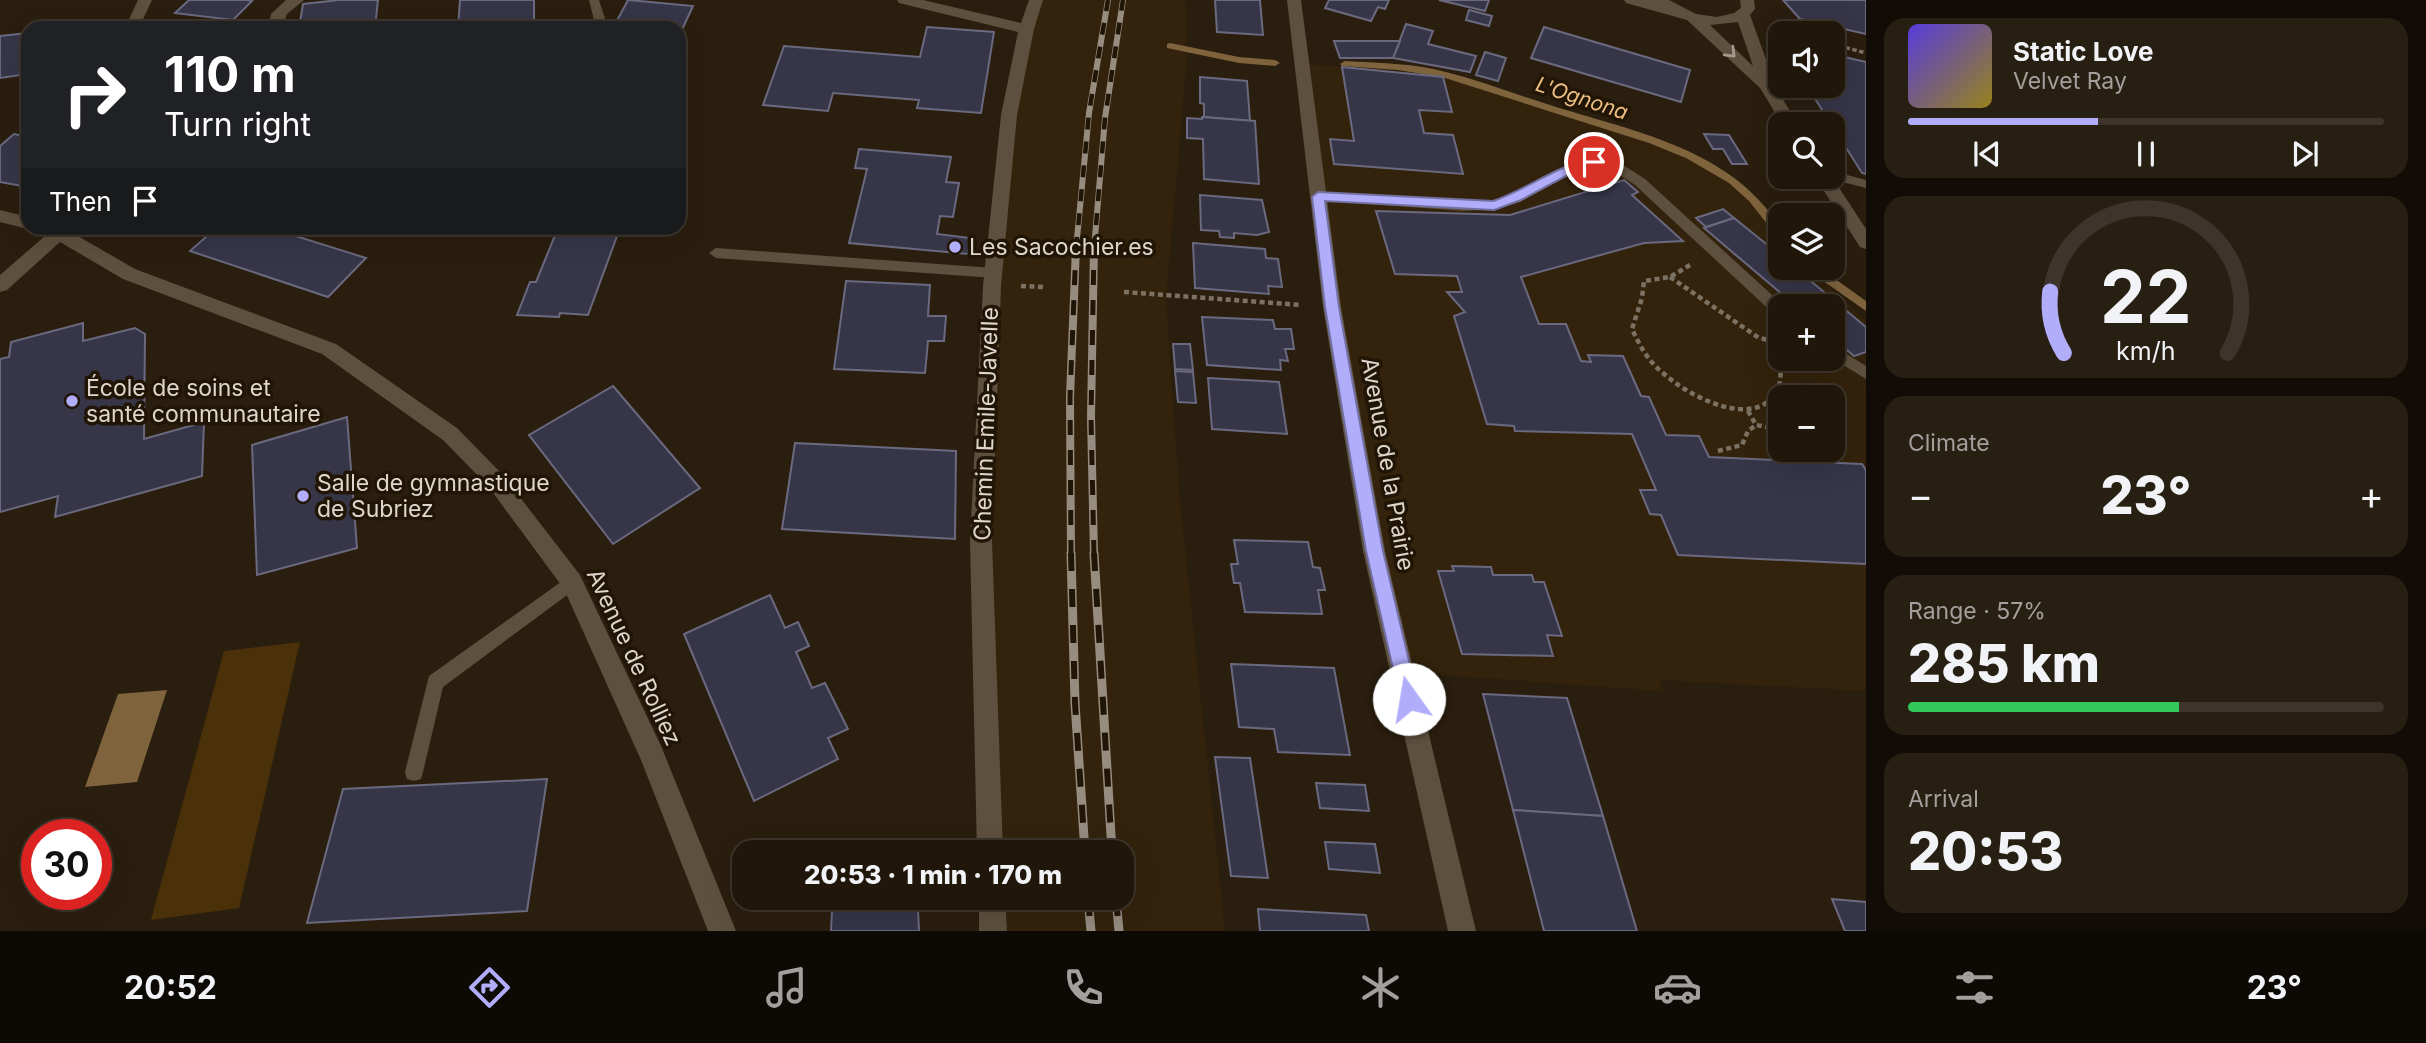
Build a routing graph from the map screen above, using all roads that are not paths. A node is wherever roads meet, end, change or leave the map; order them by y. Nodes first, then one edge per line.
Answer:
1 (145, 0) edge
2 (297, 0) edge
3 (594, 0) edge
4 (904, 0) edge
5 (1036, 0) edge
6 (1294, 0) edge
7 (1631, 0) edge
8 (1660, 0) edge
9 (1745, 7) edge
10 (1674, 10) junction
11 (1692, 17) junction
12 (135, 21) edge
13 (275, 21) edge
14 (601, 21) edge
15 (1026, 29) junction
16 (1768, 87) edge
17 (1768, 89) edge
18 (1845, 178) edge
19 (1866, 184) edge
20 (1832, 189) edge
21 (1318, 197) junction
22 (0, 216) edge
23 (21, 221) edge
24 (50, 235) edge
25 (63, 235) edge
26 (1866, 243) edge
27 (716, 253) dead end
28 (994, 273) junction
29 (0, 285) edge
30 (1768, 300) edge
31 (1845, 359) edge
32 (1866, 373) edge
33 (572, 582) junction
34 (414, 772) dead end
35 (990, 840) edge
36 (992, 910) edge
37 (722, 931) edge
38 (993, 931) edge
39 (1462, 931) edge

1 - 12 street
2 - 13 street
3 - 14 lane
4 - 15 street
5 - 15 street, Chemin Emile-Javelle
6 - 21 street, Avenue de la Prairie
7 - 10 street
8 - 10 street
9 - 11 street
9 - 16 street
10 - 11 street
11 -> 17 street
15 - 28 street, Chemin Emile-Javelle
18 - 19 lane
20 - 26 street
21 - 30 lane
21 - 39 street, Avenue de la Prairie
22 - 23 street
24 - 29 street
25 - 33 street, Avenue de Rolliez
27 - 28 lane
28 - 35 street, Chemin Emile-Javelle
31 - 32 lane
33 - 34 lane
33 - 37 street, Avenue de Rolliez
36 - 38 street

